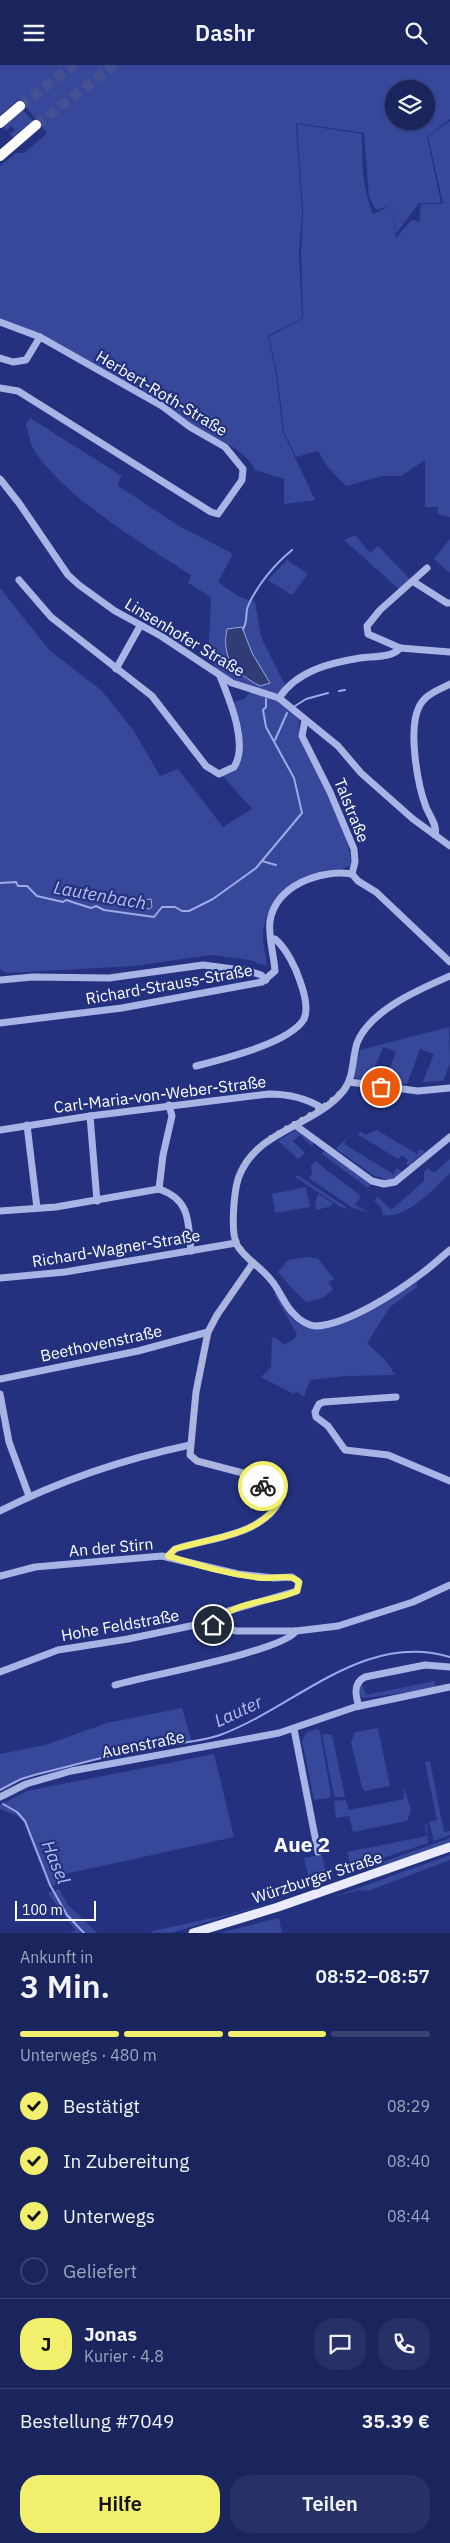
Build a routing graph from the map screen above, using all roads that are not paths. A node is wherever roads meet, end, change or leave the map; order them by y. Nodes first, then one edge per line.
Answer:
1 (20, 106) tunnel mouth
2 (0, 123) edge
3 (36, 125) tunnel mouth
4 (0, 156) edge
5 (0, 322) edge
6 (40, 337) junction
7 (0, 358) edge
8 (0, 387) edge
9 (0, 479) edge
10 (427, 568) dead end
11 (19, 580) dead end
12 (414, 582) junction
13 (450, 603) edge
14 (140, 626) junction
15 (400, 648) junction
16 (448, 652) edge
17 (116, 669) junction
18 (220, 676) junction
19 (450, 684) edge
20 (279, 698) junction
21 (305, 720) junction
22 (435, 835) junction
23 (450, 846) edge
24 (352, 874) junction
25 (272, 939) junction
26 (450, 963) edge
27 (450, 976) edge
28 (0, 980) edge
29 (266, 980) junction
30 (0, 1023) edge
31 (196, 1066) dead end
32 (349, 1082) junction
33 (450, 1088) edge
34 (169, 1105) junction
35 (322, 1108) junction
36 (90, 1115) junction
37 (27, 1125) junction
38 (295, 1125) junction
39 (0, 1130) edge
40 (450, 1137) edge
41 (160, 1189) junction
42 (97, 1201) junction
43 (37, 1208) junction
44 (0, 1211) edge
45 (236, 1243) junction
46 (450, 1250) edge
47 (192, 1251) junction
48 (253, 1263) junction
49 (0, 1278) edge
50 (208, 1332) junction
51 (0, 1379) edge
52 (0, 1394) edge
53 (396, 1397) dead end
54 (8, 1438) junction
55 (0, 1440) edge
56 (190, 1445) junction
57 (450, 1481) edge
58 (29, 1497) junction
59 (0, 1511) edge
60 (168, 1556) junction
61 (0, 1576) edge
62 (450, 1585) edge
63 (213, 1625) junction
64 (296, 1631) junction
65 (450, 1667) edge
66 (0, 1672) edge
67 (115, 1685) dead end
68 (450, 1687) edge
69 (359, 1706) junction
70 (294, 1729) junction
71 (0, 1797) edge
72 (450, 1847) edge
73 (318, 1852) dead end
74 (193, 1933) edge

1 - 2 highway
3 - 4 highway
5 - 6 street, Herbert-Roth-Straße
6 - 7 street
6 - 8 street, Herbert-Roth-Straße
9 - 14 street, Linsenhofer Straße
10 - 12 street
11 - 17 street
12 - 13 street
12 - 15 street
14 - 17 street
14 - 18 street, Linsenhofer Straße
15 - 16 street
15 - 20 street
17 - 18 street
18 - 20 street, Linsenhofer Straße
19 - 22 street
20 - 21 street, Linsenhofer Straße
21 - 22 street, Linsenhofer Straße
21 - 24 street, Talstraße
22 - 23 street, Linsenhofer Straße
24 - 25 street, Richard-Strauss-Straße
24 - 26 street
25 - 29 street, Richard-Strauss-Straße
25 - 31 street
27 - 32 street
28 - 29 street
29 - 30 street, Richard-Strauss-Straße
32 - 33 street
32 - 35 street
34 - 35 street, Carl-Maria-von-Weber-Straße
34 - 36 street, Carl-Maria-von-Weber-Straße
34 - 41 street
35 - 38 street
36 - 37 street, Carl-Maria-von-Weber-Straße
36 - 42 street
37 - 39 street, Carl-Maria-von-Weber-Straße
37 - 43 street
38 - 40 street
38 - 45 street
41 - 42 street
41 - 47 street
42 - 43 street
43 - 44 street
45 - 47 street, Richard-Wagner-Straße
45 - 48 street
46 - 48 street
47 - 49 street, Richard-Wagner-Straße
48 - 50 street
50 - 51 street, Beethovenstraße
50 - 56 street
52 - 54 street
53 - 57 street
54 - 55 street
54 - 58 street
56 - 58 street
56 - 60 street
58 - 59 street
60 - 61 street, An der Stirn
60 - 63 street, An der Stirn
62 - 64 street, Hohe Feldstraße
63 - 64 street, Hohe Feldstraße
63 - 66 street, Hohe Feldstraße
64 - 67 street
65 - 69 street
68 - 69 street, Auenstraße
69 - 70 street, Auenstraße
70 - 71 street, Auenstraße
70 - 73 street
72 - 74 main road, Würzburger Straße

